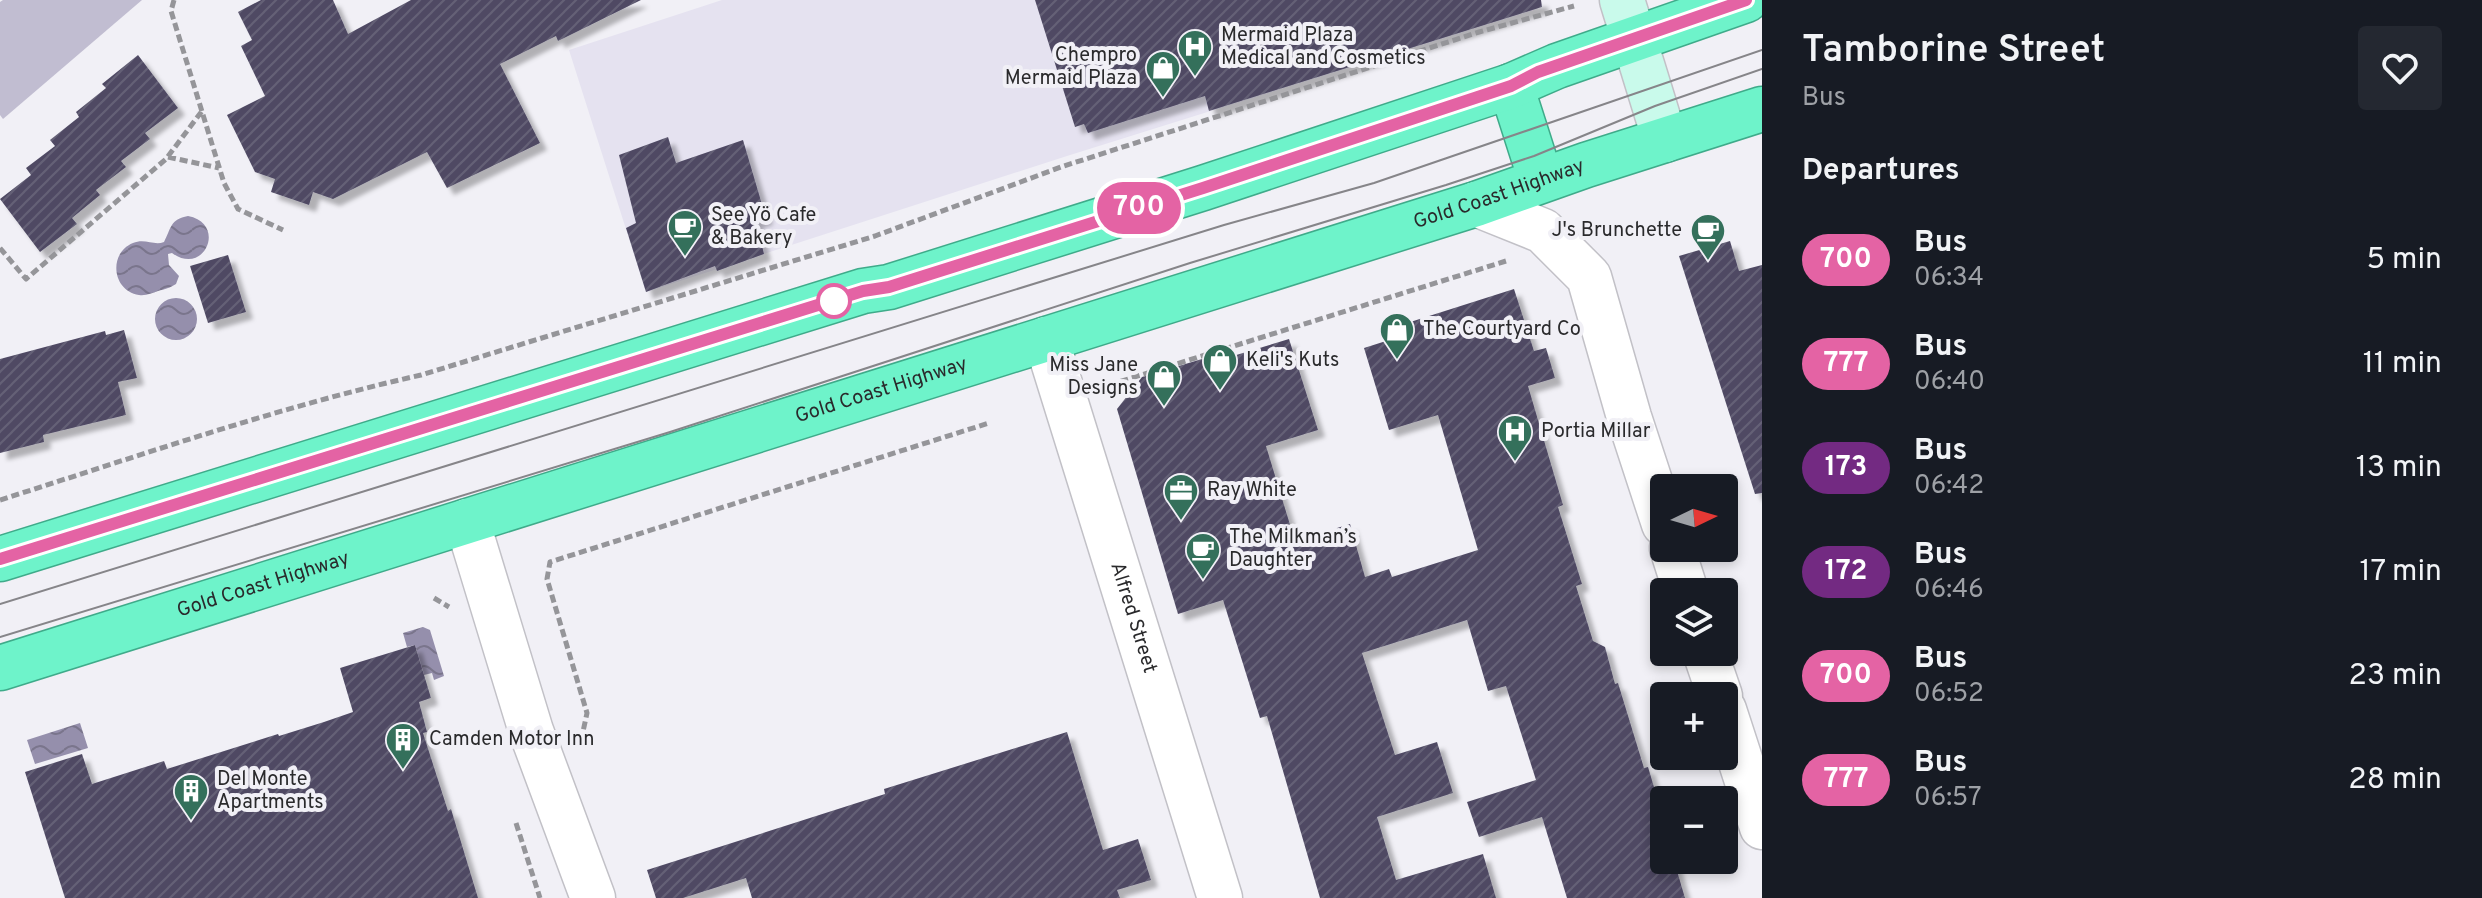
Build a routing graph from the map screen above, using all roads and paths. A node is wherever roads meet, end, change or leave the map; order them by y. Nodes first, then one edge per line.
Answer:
1 (174, 0) edge
2 (1746, 0) edge
3 (1574, 6) dead end
4 (1628, 19) edge
5 (1511, 86) junction
6 (1762, 109) edge
7 (202, 111) junction
8 (1665, 140) junction
9 (168, 157) junction
10 (219, 168) junction
11 (1541, 180) junction
12 (1476, 204) junction
13 (1596, 228) dead end
14 (1637, 228) dead end
15 (283, 230) dead end
16 (0, 248) edge
17 (1507, 260) dead end
18 (1046, 339) junction
19 (1109, 385) dead end
20 (989, 423) dead end
21 (1650, 481) edge
22 (0, 500) edge
23 (467, 521) junction
24 (0, 559) edge
25 (0, 668) edge
26 (1738, 753) edge
27 (586, 755) dead end
28 (1762, 827) edge
29 (593, 898) edge
30 (1220, 898) edge

1 - 7 path
2 - 4 highway
3 - 22 path
4 - 5 highway
4 - 8 main road
5 - 11 highway
5 - 24 highway
6 - 8 highway, Gold Coast Highway
7 - 9 path
7 - 10 path
8 - 11 highway, Gold Coast Highway
9 - 10 path
9 - 16 path
10 - 15 path
11 - 12 highway, Gold Coast Highway
12 - 18 highway, Gold Coast Highway
12 - 21 street
13 - 14 path
17 - 19 path
18 - 23 highway, Gold Coast Highway
18 - 30 street, Alfred Street
20 - 27 path
23 - 25 highway, Gold Coast Highway
23 - 29 street
26 - 28 street

